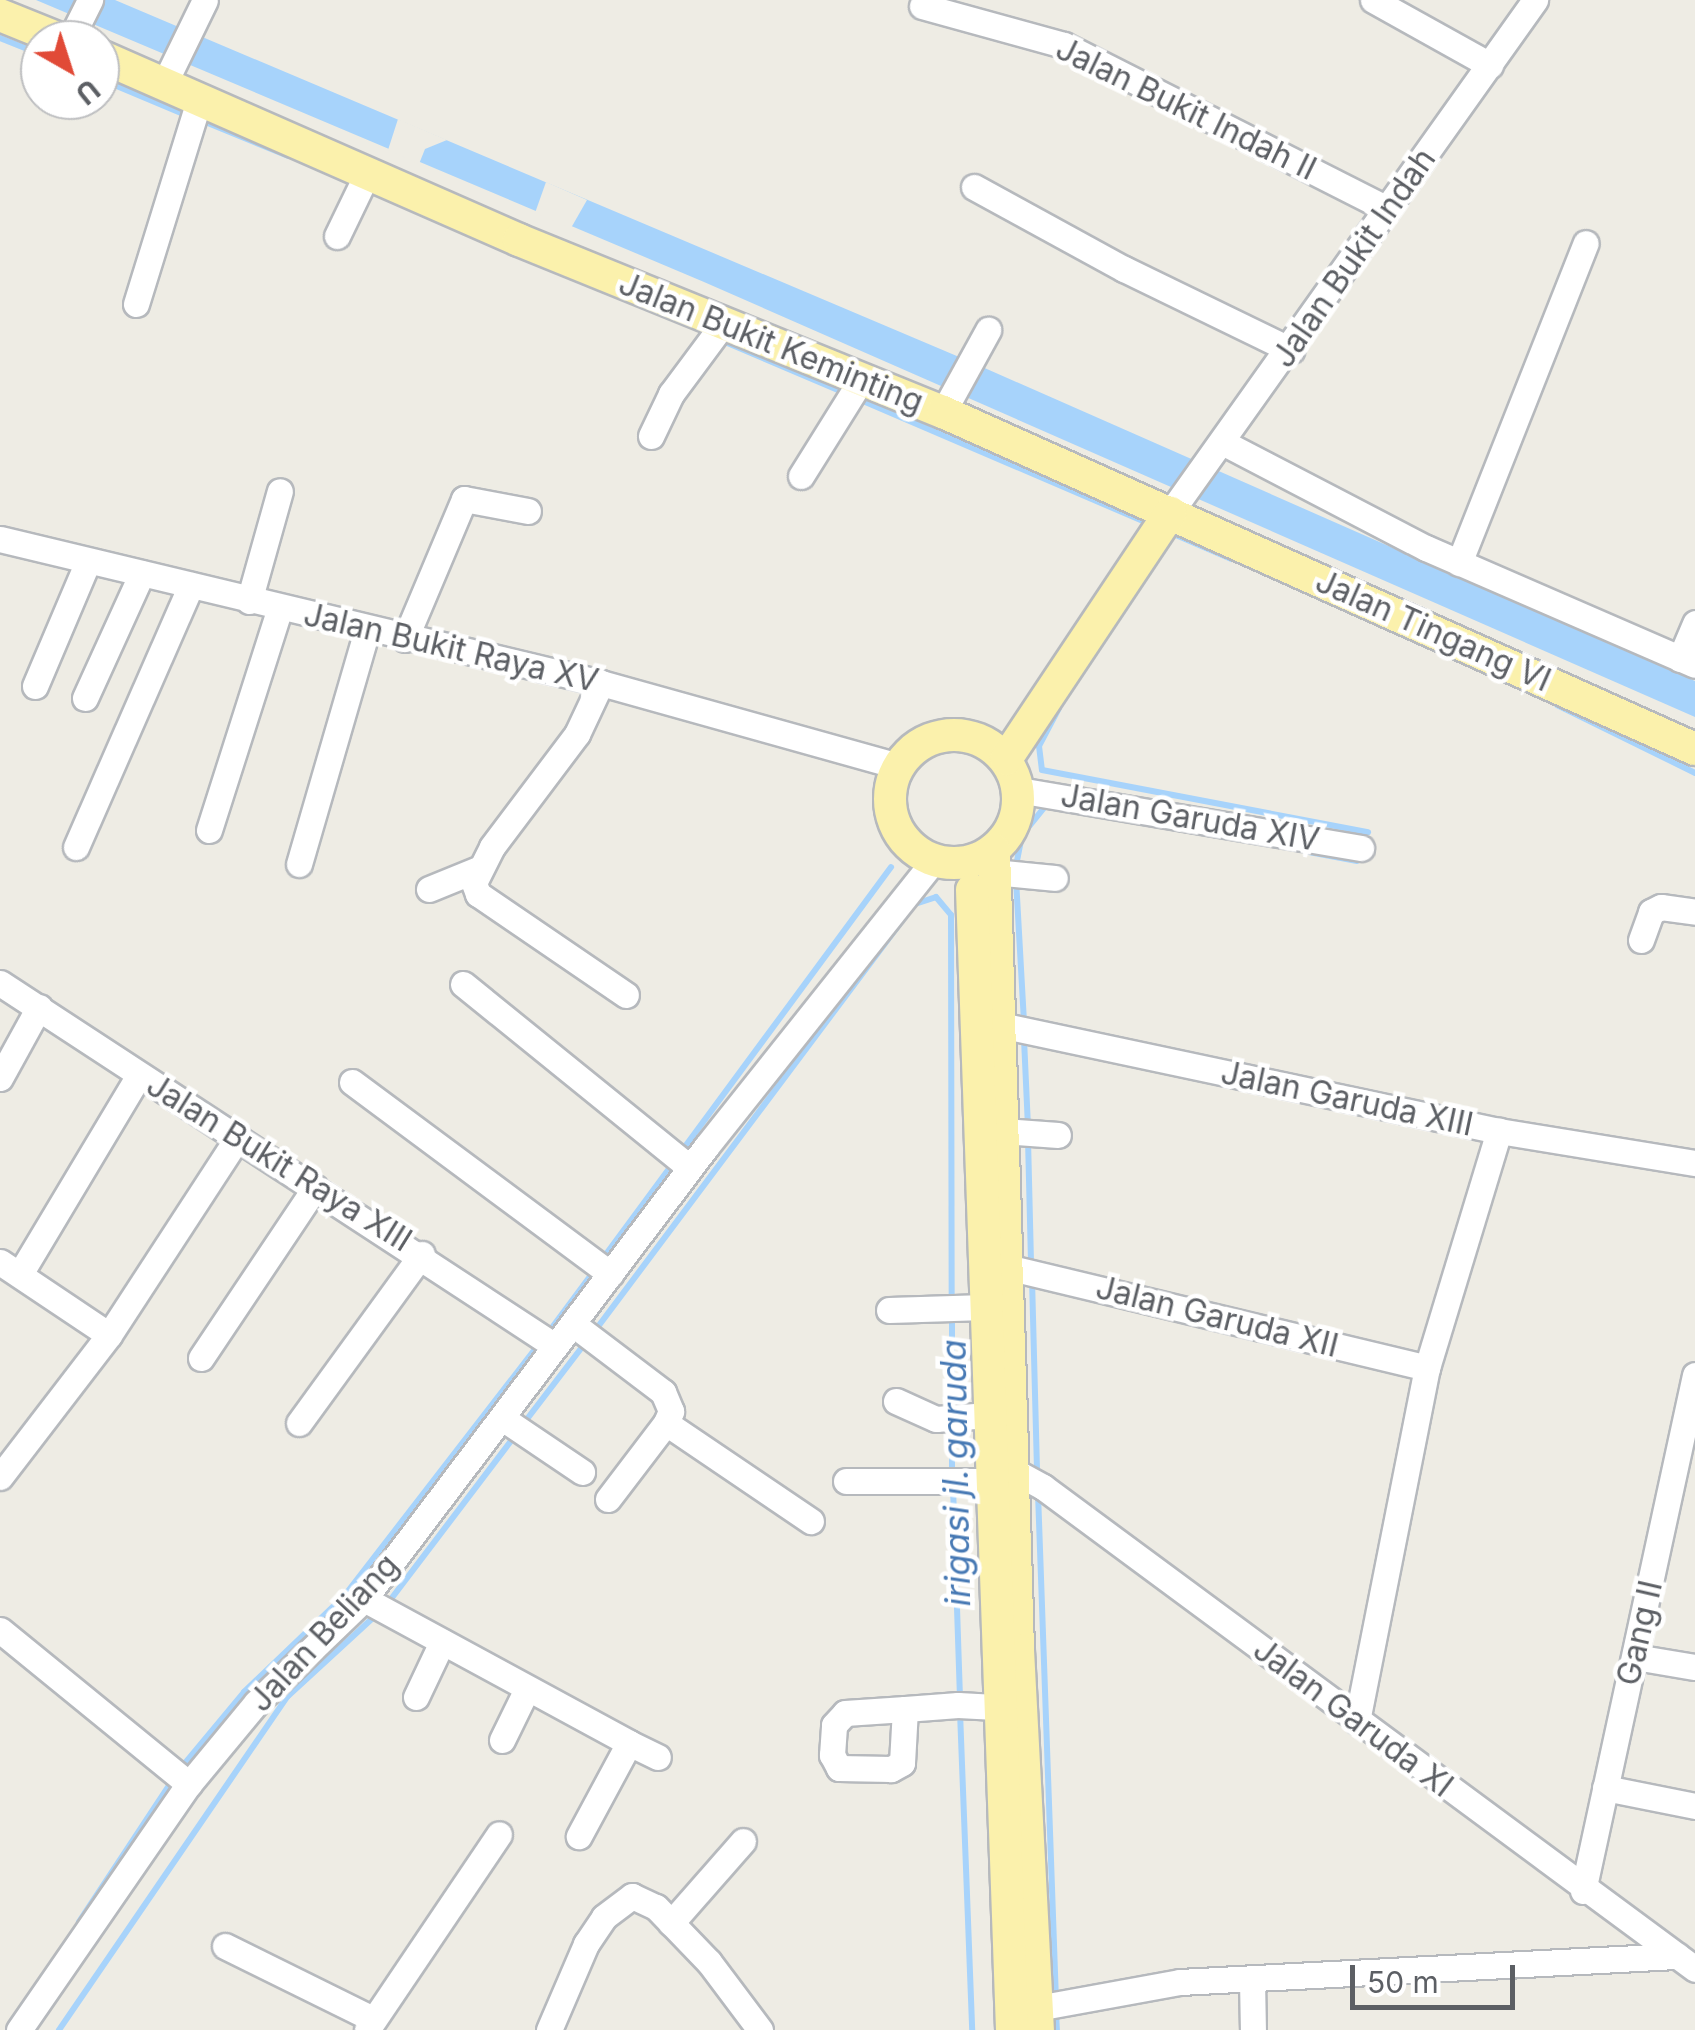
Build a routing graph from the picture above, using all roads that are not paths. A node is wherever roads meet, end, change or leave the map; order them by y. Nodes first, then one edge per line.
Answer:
1 (205, 0) edge
2 (1373, 0) edge
3 (1535, 0) edge
4 (922, 6) dead end
5 (0, 15) edge
6 (38, 20) edge
7 (120, 61) edge
8 (1490, 64) junction
9 (171, 72) junction
10 (198, 102) junction
11 (366, 174) junction
12 (974, 186) dead end
13 (1387, 209) junction
14 (337, 236) dead end
15 (1586, 243) dead end
16 (136, 304) dead end
17 (723, 324) junction
18 (988, 330) dead end
19 (1291, 350) junction
20 (861, 380) junction
21 (949, 402) junction
22 (651, 436) dead end
23 (1224, 442) junction
24 (801, 476) dead end
25 (280, 491) dead end
26 (1178, 504) junction
27 (528, 512) dead end
28 (0, 539) edge
29 (88, 560) junction
30 (1459, 563) junction
31 (142, 573) junction
32 (191, 585) junction
33 (248, 601) junction
34 (280, 608) junction
35 (1695, 623) edge
36 (367, 630) junction
37 (405, 638) junction
38 (1688, 662) edge
39 (601, 683) junction
40 (36, 686) dead end
41 (85, 698) dead end
42 (1695, 749) edge
43 (899, 766) junction
44 (1012, 774) junction
45 (210, 830) dead end
46 (76, 846) dead end
47 (1361, 848) dead end
48 (934, 860) junction
49 (986, 861) junction
50 (300, 864) dead end
51 (478, 869) junction
52 (1055, 878) dead end
53 (429, 888) dead end
54 (1695, 912) edge
55 (1640, 940) dead end
56 (0, 983) edge
57 (463, 984) dead end
58 (626, 995) dead end
59 (39, 1007) junction
60 (1000, 1025) junction
61 (139, 1074) junction
62 (0, 1078) edge
63 (352, 1082) dead end
64 (1003, 1131) junction
65 (1498, 1132) junction
66 (1058, 1135) dead end
67 (238, 1138) junction
68 (1695, 1163) edge
69 (690, 1168) junction
70 (315, 1188) junction
71 (422, 1254) junction
72 (1008, 1266) junction
73 (10, 1268) edge
74 (611, 1274) junction
75 (889, 1310) dead end
76 (960, 1310) junction
77 (573, 1324) junction
78 (109, 1335) junction
79 (555, 1346) junction
80 (201, 1358) dead end
81 (1427, 1368) junction
82 (1695, 1375) edge
83 (896, 1401) dead end
84 (964, 1418) junction
85 (505, 1420) junction
86 (299, 1423) dead end
87 (666, 1423) junction
88 (1690, 1429) edge
89 (582, 1472) dead end
90 (979, 1474) junction
91 (0, 1477) edge
92 (846, 1481) dead end
93 (608, 1499) dead end
94 (811, 1521) dead end
95 (364, 1599) junction
96 (0, 1630) edge
97 (442, 1642) junction
98 (1007, 1649) junction
99 (1635, 1657) junction
100 (1695, 1667) edge
101 (528, 1688) junction
102 (416, 1696) dead end
103 (974, 1706) junction
104 (905, 1709) dead end
105 (1358, 1722) junction
106 (502, 1740) dead end
107 (629, 1743) junction
108 (658, 1757) dead end
109 (188, 1784) junction
110 (1606, 1788) junction
111 (1695, 1806) edge
112 (499, 1834) dead end
113 (580, 1836) dead end
114 (743, 1841) dead end
115 (1583, 1891) junction
116 (671, 1923) junction
117 (225, 1946) dead end
118 (1689, 1957) edge
119 (1252, 1980) junction
120 (1038, 2019) edge
121 (370, 2025) edge
122 (19, 2030) edge
123 (549, 2030) edge
124 (760, 2030) edge
125 (1012, 2030) edge
126 (1254, 2030) edge

1 - 9 street
2 - 8 street
3 - 8 street, Jalan Bukit Indah
4 - 13 street, Jalan Bukit Indah II
5 - 6 main road
7 - 9 main road, Jalan Bukit Keminting
8 - 13 street, Jalan Bukit Indah
9 - 10 main road, Jalan Bukit Keminting
10 - 11 main road, Jalan Bukit Keminting
10 - 16 street
11 - 14 street
11 - 17 main road, Jalan Bukit Keminting
12 - 19 street
13 - 19 street, Jalan Bukit Indah
15 - 30 street
17 - 20 main road, Jalan Bukit Keminting
17 - 22 street
18 - 21 street
19 - 23 street, Jalan Bukit Indah
20 - 21 main road, Jalan Bukit Keminting
20 - 24 street
21 - 26 main road, Jalan Bukit Keminting
23 - 26 street, Jalan Bukit Indah
23 - 30 street
25 - 33 street
26 - 42 main road, Jalan Tingang VI
26 - 44 main road
27 - 37 street
28 - 29 street, Jalan Bukit Raya XV
29 - 31 street, Jalan Bukit Raya XV
29 - 40 street
30 - 38 street
31 - 32 street, Jalan Bukit Raya XV
31 - 41 street
32 - 33 street, Jalan Bukit Raya XV
32 - 46 street
33 - 34 street, Jalan Bukit Raya XV
34 - 36 street, Jalan Bukit Raya XV
34 - 45 street
35 - 38 street
36 - 37 street, Jalan Bukit Raya XV
36 - 50 street
37 - 39 street, Jalan Bukit Raya XV
39 - 43 street, Jalan Bukit Raya XV
39 - 51 street
43 - 44 main road
43 - 48 main road
44 - 47 street, Jalan Garuda XIV
44 - 49 main road
48 - 49 main road
48 - 69 street, Jalan Beliang
49 - 52 street
49 - 60 main road
49 - 76 main road
51 - 53 street
51 - 58 street
54 - 55 street
56 - 59 street, Jalan Bukit Raya XIII
57 - 69 street
59 - 61 street, Jalan Bukit Raya XIII
59 - 62 street
60 - 64 main road
60 - 65 street, Jalan Garuda XIII
61 - 67 street, Jalan Bukit Raya XIII
61 - 73 street
63 - 74 street
64 - 66 street
64 - 72 main road
65 - 68 street, Jalan Garuda XIII
65 - 81 street
67 - 70 street, Jalan Bukit Raya XIII
67 - 78 street
69 - 74 street, Jalan Beliang
70 - 71 street, Jalan Bukit Raya XIII
70 - 80 street
71 - 79 street, Jalan Bukit Raya XIII
71 - 86 street
72 - 81 street, Jalan Garuda XII
72 - 90 main road
73 - 78 street
74 - 77 street, Jalan Beliang
75 - 76 street
76 - 84 main road
77 - 79 street, Jalan Beliang
77 - 87 street
78 - 91 street
79 - 85 street, Jalan Beliang
81 - 105 street
82 - 88 street, Gang II
83 - 84 street
84 - 90 main road
85 - 89 street
85 - 95 street, Jalan Beliang
87 - 93 street
87 - 94 street
88 - 99 street, Gang II
90 - 92 street
90 - 98 main road
90 - 105 street, Jalan Garuda XI
95 - 97 street
95 - 109 street, Jalan Beliang
96 - 109 street
97 - 101 street
97 - 102 street
98 - 103 main road
98 - 120 main road
99 - 100 street
99 - 110 street, Gang II
101 - 106 street
101 - 107 street
103 - 104 street
103 - 125 main road
105 - 115 street, Jalan Garuda XI
107 - 108 street
107 - 113 street
109 - 122 street, Jalan Beliang
110 - 111 street
110 - 115 street, Gang II
112 - 121 street
114 - 116 street
115 - 118 street, Jalan Garuda XI
116 - 123 street
116 - 124 street
117 - 121 street
118 - 119 street
119 - 120 street
119 - 126 street

